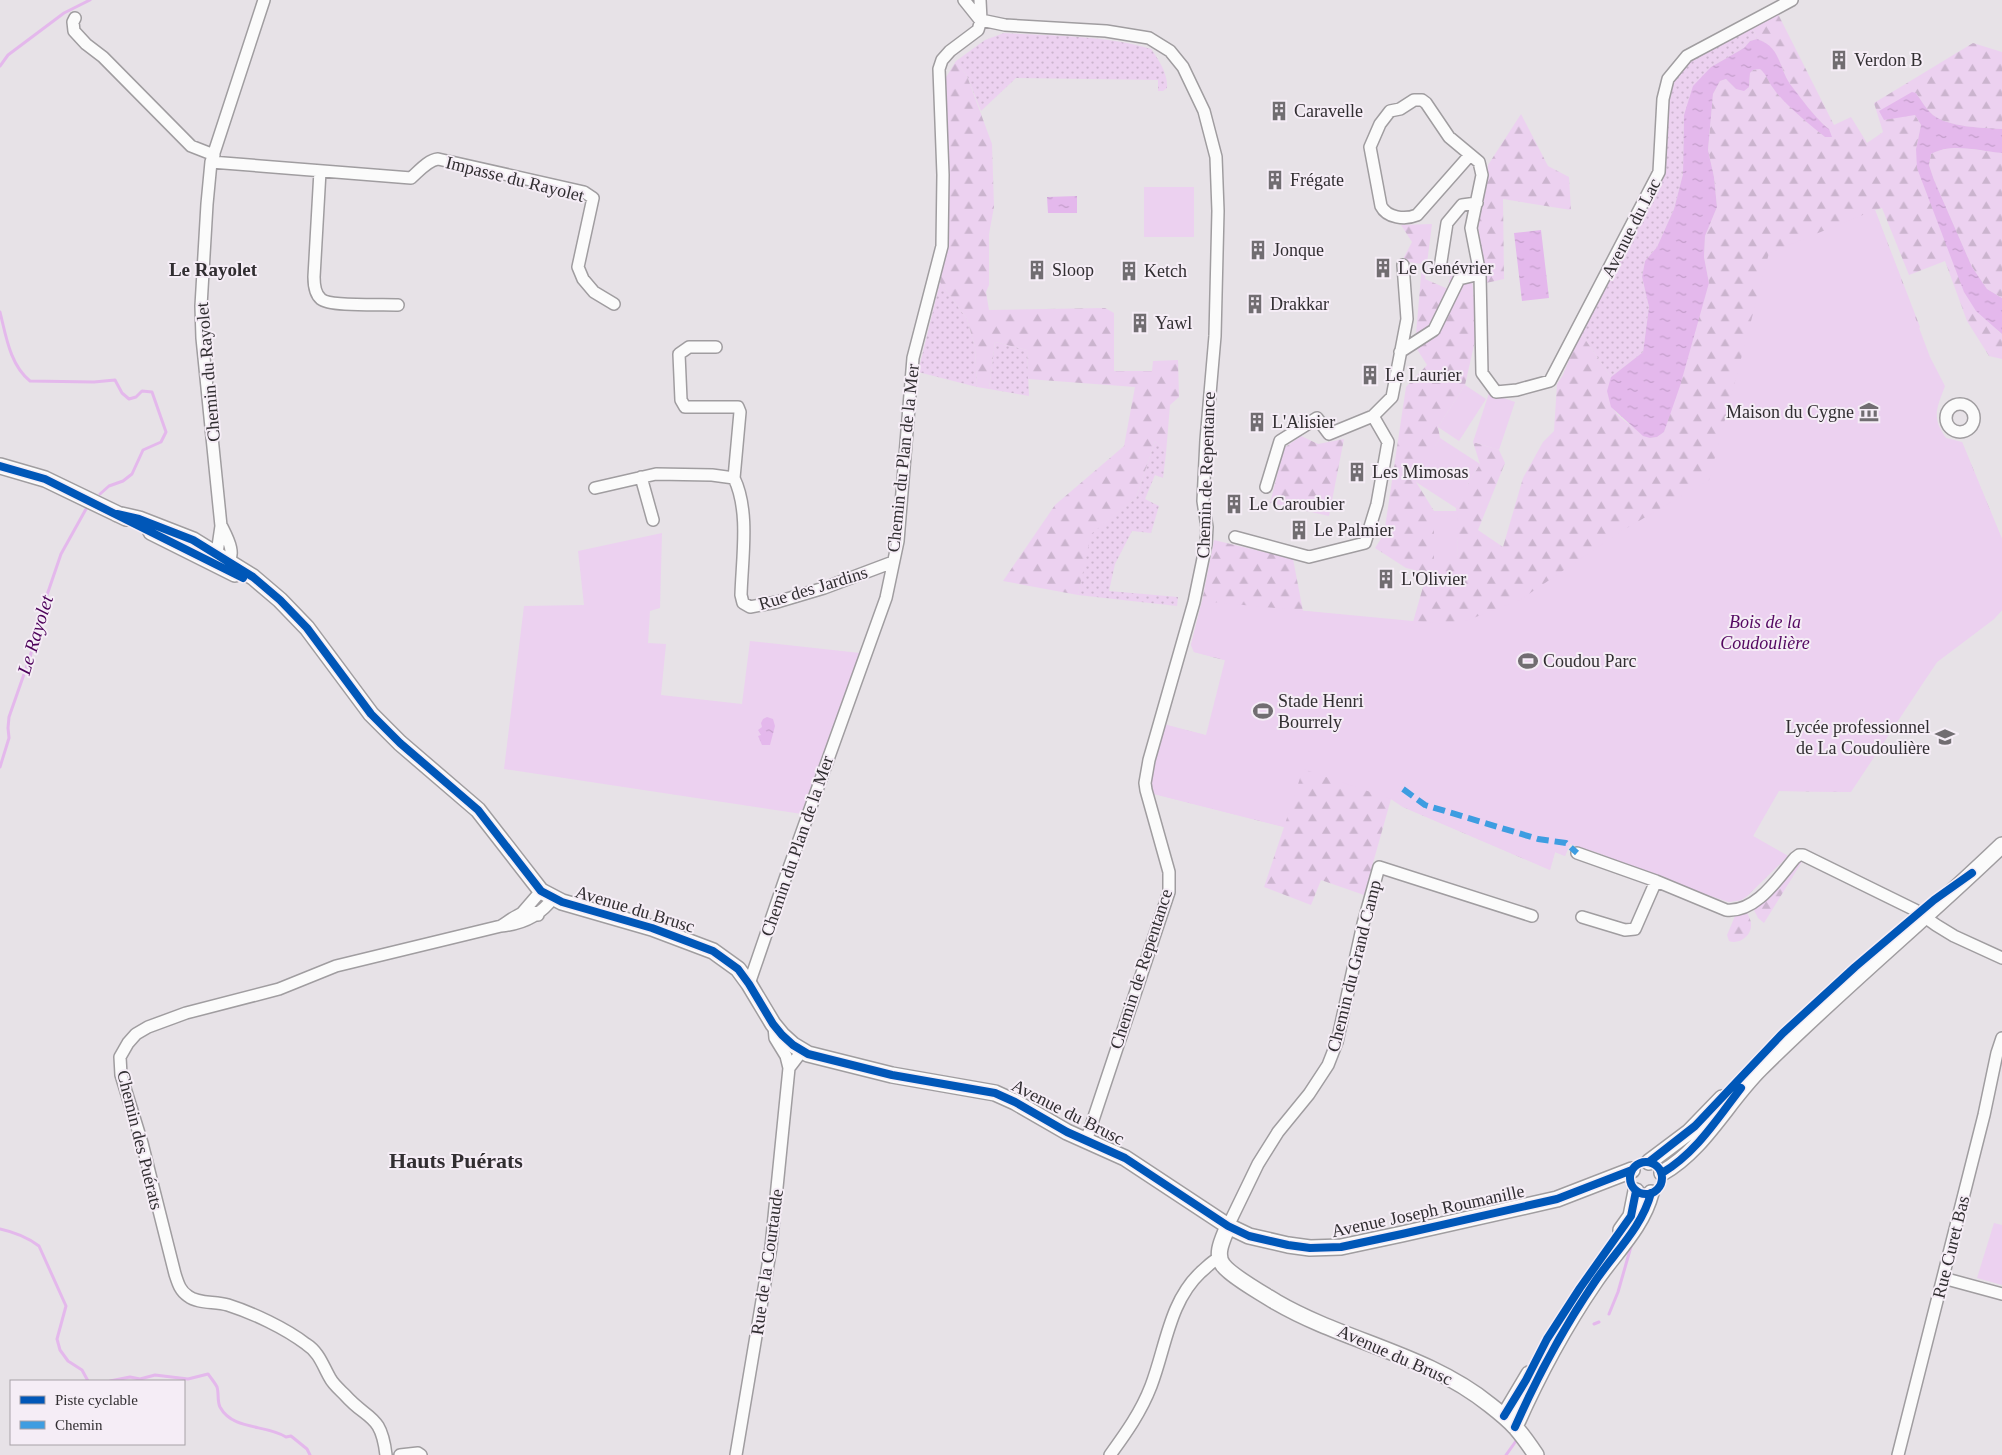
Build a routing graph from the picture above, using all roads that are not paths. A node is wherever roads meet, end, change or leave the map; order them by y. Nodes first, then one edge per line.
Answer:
1 (264, 0) edge
2 (964, 0) edge
3 (980, 0) edge
4 (1792, 0) edge
5 (75, 18) dead end
6 (981, 20) junction
7 (1470, 155) junction
8 (212, 158) junction
9 (320, 171) junction
10 (1477, 203) junction
11 (1403, 265) dead end
12 (1440, 268) dead end
13 (1480, 274) junction
14 (614, 304) dead end
15 (398, 305) dead end
16 (716, 347) dead end
17 (1400, 352) junction
18 (1373, 416) junction
19 (0, 466) edge
20 (642, 477) junction
21 (734, 478) junction
22 (1266, 487) dead end
23 (595, 488) dead end
24 (118, 514) junction
25 (653, 520) dead end
26 (1235, 537) dead end
27 (221, 560) junction
28 (893, 562) junction
29 (2002, 844) edge
30 (1578, 852) dead end
31 (1656, 881) junction
32 (547, 894) junction
33 (522, 913) junction
34 (538, 915) junction
35 (1922, 915) junction
36 (1532, 916) dead end
37 (1582, 917) dead end
38 (501, 926) junction
39 (2002, 958) edge
40 (749, 984) junction
41 (773, 1024) junction
42 (2002, 1038) edge
43 (802, 1051) junction
44 (786, 1056) junction
45 (789, 1068) junction
46 (1086, 1141) junction
47 (1649, 1162) junction
48 (1662, 1173) junction
49 (1638, 1185) junction
50 (1228, 1226) junction
51 (1219, 1258) junction
52 (1943, 1278) junction
53 (2002, 1294) edge
54 (1504, 1416) junction
55 (1515, 1427) junction
56 (386, 1455) edge
57 (400, 1455) edge
58 (421, 1455) edge
59 (736, 1455) edge
60 (1110, 1455) edge
61 (1536, 1455) edge
62 (1898, 1455) edge

1 - 8 street, Chemin du Rayolet
2 - 6 street
3 - 6 street
4 - 13 street, Avenue du Lac
5 - 8 street, Impasse du Rayolet
6 - 28 street, Chemin du Plan de la Mer
6 - 46 street, Chemin de Repentance
7 - 7 street
7 - 10 street
8 - 9 street, Impasse du Rayolet
8 - 27 street, Chemin du Rayolet
9 - 14 street, Impasse du Rayolet
9 - 15 street
10 - 12 street
10 - 13 street
11 - 17 street
13 - 17 street
16 - 21 street
17 - 18 street
18 - 22 street
18 - 26 street
19 - 24 street
20 - 21 street
20 - 23 street
20 - 25 street
21 - 28 street, Rue des Jardins
24 - 27 street
24 - 27 street
27 - 32 street
28 - 40 street, Chemin du Plan de la Mer
29 - 35 street
30 - 31 street
31 - 35 street
31 - 37 street
32 - 33 street, Chemin des Puérats
32 - 34 street, Chemin des Puérats
32 - 40 street, Avenue du Brusc
33 - 34 street
33 - 38 street, Chemin des Puérats
34 - 38 street, Chemin des Puérats
35 - 39 street
35 - 47 street
35 - 48 street
36 - 50 street, Chemin du Grand Camp
38 - 56 street, Chemin des Puérats
40 - 41 street, Avenue du Brusc
41 - 43 street, Avenue du Brusc
41 - 44 street, Rue de la Courtaude
42 - 52 street, Rue Curet Bas
43 - 44 street
43 - 45 street
43 - 46 street, Avenue du Brusc
44 - 45 street, Rue de la Courtaude
45 - 59 street, Rue de la Courtaude
46 - 50 street, Avenue du Brusc
47 - 48 street
47 - 49 street
48 - 49 street
49 - 50 street, Avenue Joseph Roumanille
49 - 54 street
49 - 55 street
50 - 51 street
51 - 54 street, Avenue du Brusc
51 - 60 street
52 - 53 street
52 - 62 street, Rue Curet Bas
54 - 55 street, Avenue du Brusc
55 - 61 street, Avenue du Brusc
57 - 58 street

